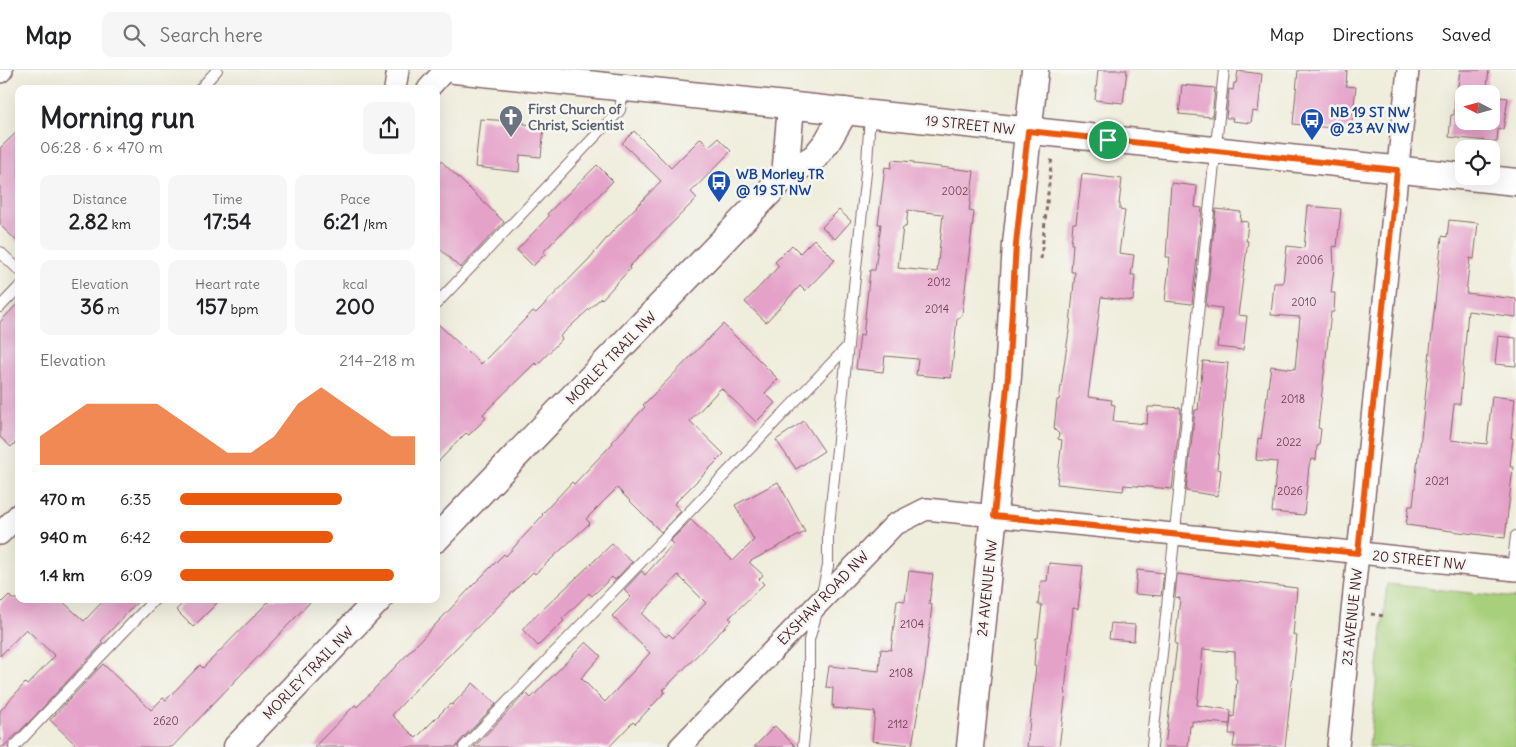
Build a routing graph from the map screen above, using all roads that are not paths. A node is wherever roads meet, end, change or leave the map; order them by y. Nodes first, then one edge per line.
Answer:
1 (217, 70) edge
2 (398, 70) edge
3 (445, 70) edge
4 (455, 70) edge
5 (1034, 70) edge
6 (1224, 70) edge
7 (1408, 70) edge
8 (611, 81) edge
9 (204, 85) edge
10 (396, 85) edge
11 (432, 85) edge
12 (791, 106) junction
13 (858, 113) junction
14 (1028, 131) junction
15 (1216, 151) junction
16 (1397, 170) junction
17 (785, 176) junction
18 (1516, 182) edge
19 (0, 252) edge
20 (15, 266) edge
21 (15, 291) edge
22 (440, 300) edge
23 (0, 307) edge
24 (848, 346) junction
25 (994, 516) junction
26 (15, 518) edge
27 (0, 534) edge
28 (440, 535) edge
29 (1175, 535) junction
30 (1516, 536) edge
31 (1358, 553) junction
32 (1514, 570) edge
33 (820, 600) junction
34 (151, 603) edge
35 (375, 603) edge
36 (14, 747) edge
37 (237, 747) edge
38 (464, 747) edge
39 (680, 747) edge
40 (803, 747) edge
41 (970, 747) edge
42 (1152, 747) edge
43 (1338, 747) edge

1 - 9 lane
2 - 10 street
3 - 11 street
4 - 8 street, 19 STREET NW
5 - 14 street, 24 AVENUE NW
6 - 15 lane
7 - 16 street, 23 AVENUE NW
8 - 12 street, 19 STREET NW
8 - 22 lane
12 - 13 street, 19 STREET NW
12 - 17 street
13 - 14 street, 19 STREET NW
13 - 17 street, MORLEY TRAIL NW
13 - 24 lane
14 - 15 street, 19 STREET NW
14 - 25 street, 24 AVENUE NW
15 - 16 street, 19 STREET NW
15 - 29 lane
16 - 18 street, 19 STREET NW
16 - 31 street, 23 AVENUE NW
17 - 28 street, MORLEY TRAIL NW
19 - 20 lane
21 - 23 lane
24 - 33 lane
24 - 38 lane
25 - 29 street, 20 STREET NW
25 - 33 street, EXSHAW ROAD NW
25 - 41 street, 24 AVENUE NW
26 - 27 street
29 - 31 street, 20 STREET NW
29 - 42 lane
30 - 32 lane
31 - 32 street, 20 STREET NW
31 - 43 street, 23 AVENUE NW
33 - 39 street, EXSHAW ROAD NW
33 - 40 lane
34 - 36 lane
35 - 37 street, MORLEY TRAIL NW

